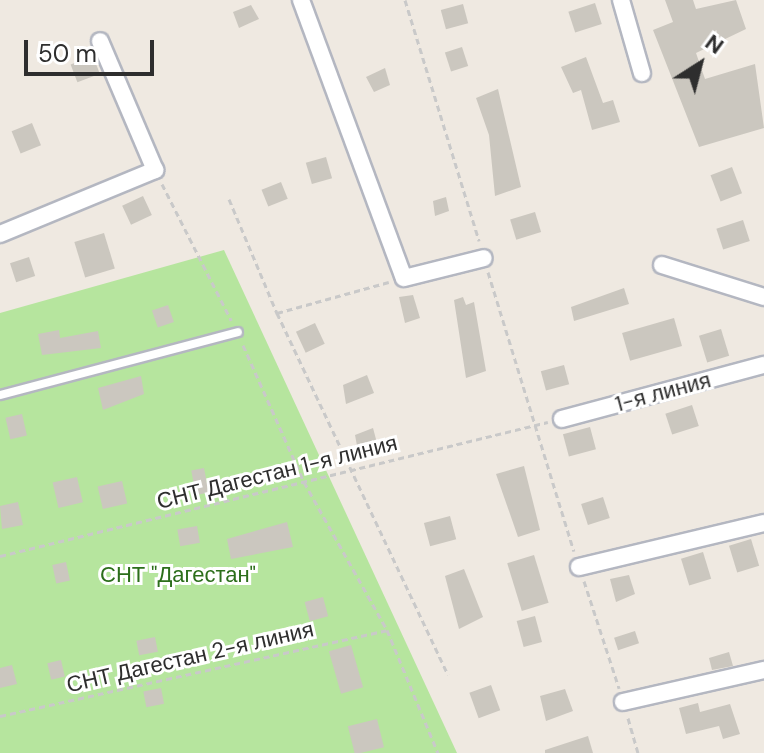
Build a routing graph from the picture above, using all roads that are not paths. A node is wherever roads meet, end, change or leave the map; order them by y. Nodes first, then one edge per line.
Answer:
1 (301, 0) edge
2 (621, 0) edge
3 (100, 41) dead end
4 (642, 73) dead end
5 (0, 234) edge
6 (484, 258) road end
7 (662, 265) dead end
8 (764, 297) edge
9 (238, 332) road end
10 (764, 365) edge
11 (0, 395) edge
12 (562, 419) road end
13 (764, 523) edge
14 (579, 567) road end
15 (764, 670) edge
16 (623, 702) road end

1 - 6 street
2 - 4 street
3 - 5 street
7 - 8 street
9 - 11 lane
10 - 12 street, 1-я линия
13 - 14 street
15 - 16 street

